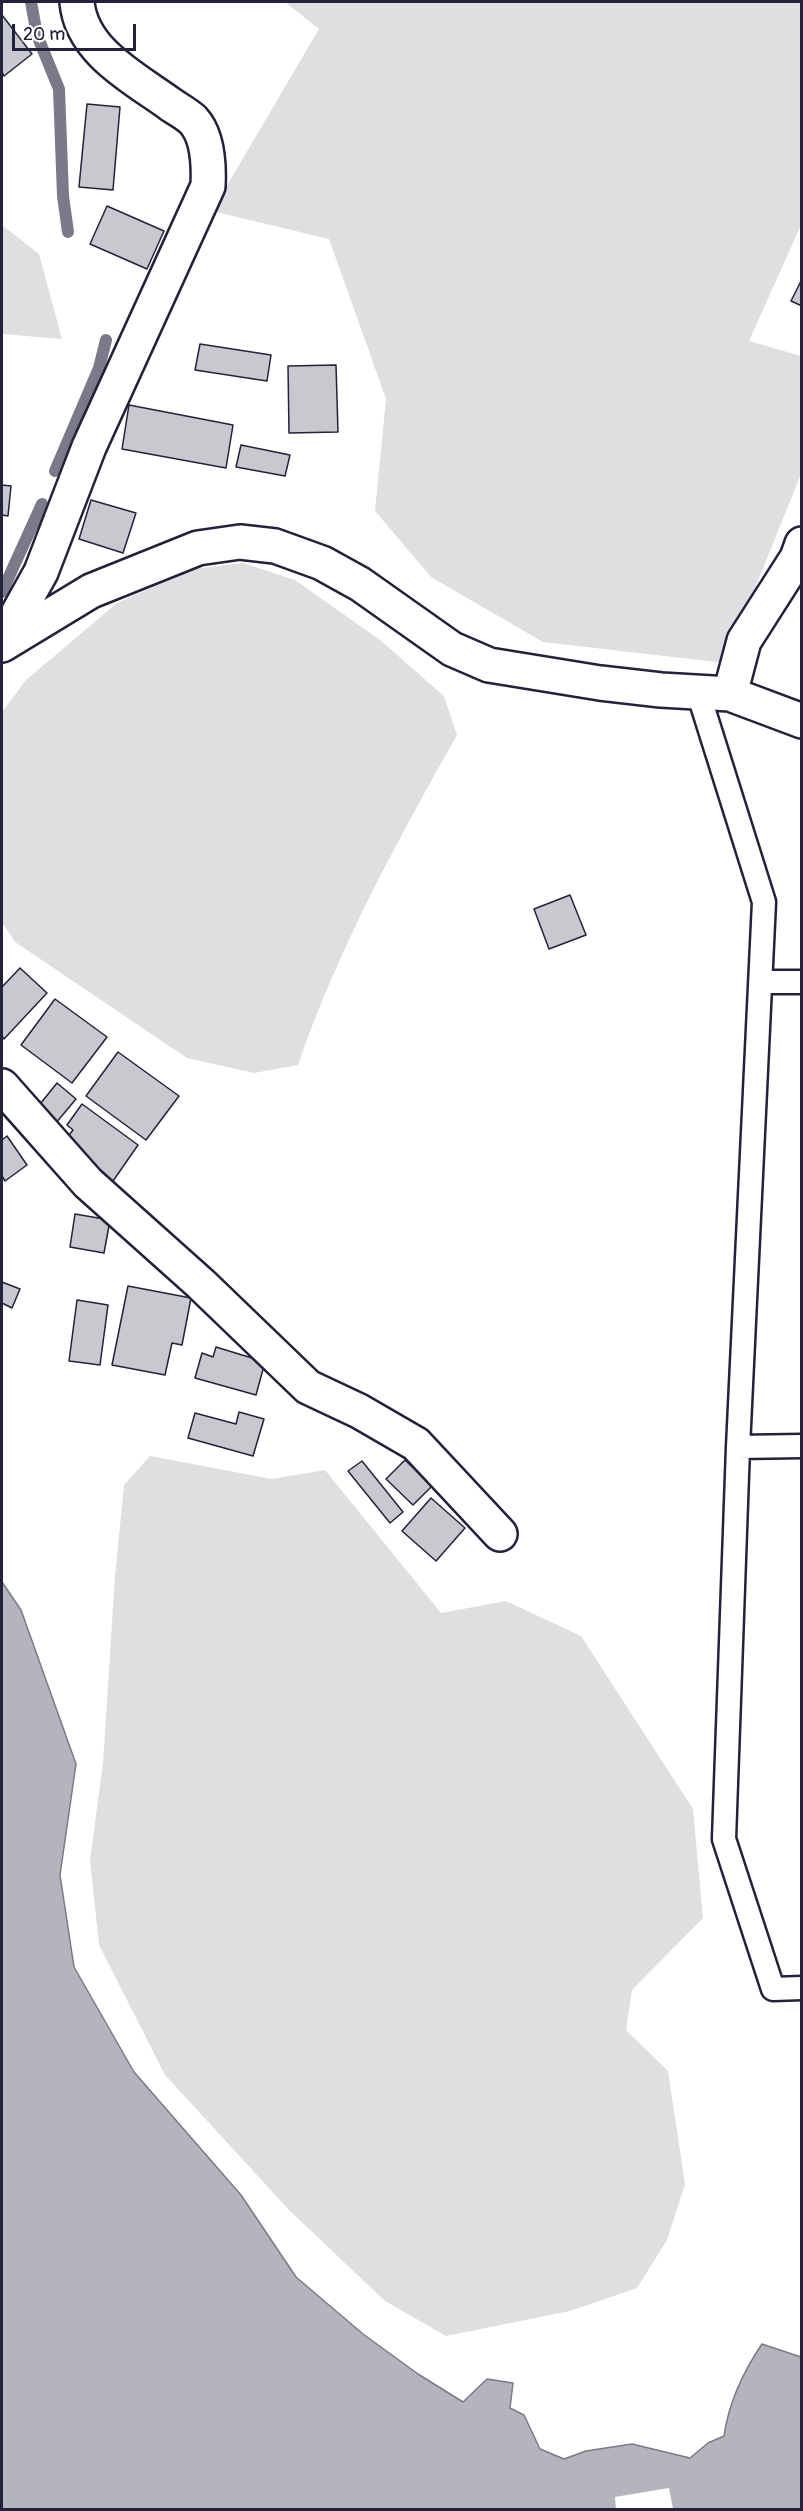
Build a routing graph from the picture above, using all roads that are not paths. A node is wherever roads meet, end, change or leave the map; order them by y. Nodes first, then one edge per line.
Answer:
1 (77, 2) edge
2 (801, 544) edge
3 (2, 644) edge
4 (714, 693) junction
5 (801, 721) edge
6 (761, 982) junction
7 (801, 982) edge
8 (2, 1086) edge
9 (801, 1446) edge
10 (738, 1447) junction
11 (500, 1534) dead end
12 (801, 1988) edge

1 - 3 street
2 - 4 street
3 - 4 street
4 - 5 street
4 - 6 lane
6 - 7 lane
6 - 10 lane
8 - 11 street
9 - 10 lane
10 - 12 lane

